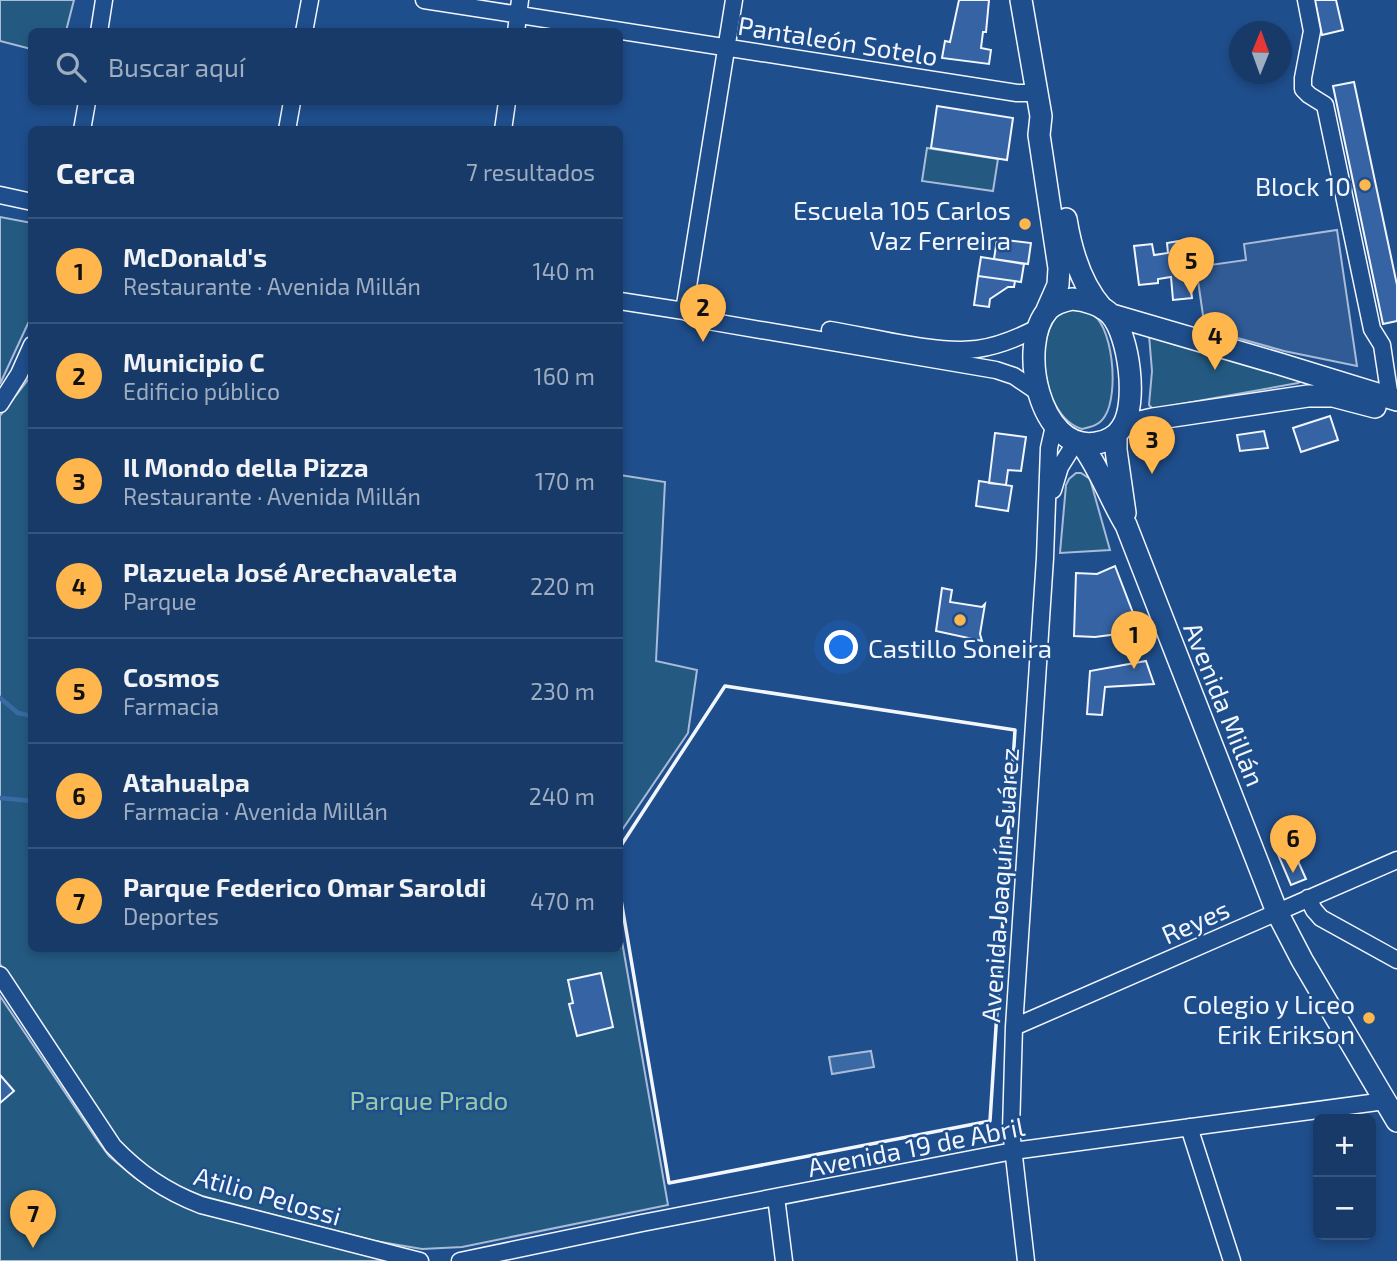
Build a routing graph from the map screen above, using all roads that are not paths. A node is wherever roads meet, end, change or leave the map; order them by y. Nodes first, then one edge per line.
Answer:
1 (104, 0) edge
2 (310, 0) edge
3 (424, 0) edge
4 (734, 0) edge
5 (1021, 0) edge
6 (1306, 0) edge
7 (518, 16) edge
8 (100, 28) edge
9 (305, 28) edge
10 (599, 28) edge
11 (623, 32) edge
12 (727, 47) junction
13 (1037, 93) junction
14 (86, 105) edge
15 (291, 105) edge
16 (507, 105) edge
17 (1041, 116) junction
18 (83, 126) edge
19 (288, 126) edge
20 (504, 126) edge
21 (0, 195) edge
22 (28, 201) edge
23 (623, 302) edge
24 (684, 312) junction
25 (1107, 312) junction
26 (1043, 318) junction
27 (28, 354) edge
28 (1311, 373) junction
29 (1039, 393) junction
30 (0, 404) edge
31 (1395, 404) edge
32 (1227, 408) junction
33 (1054, 426) junction
34 (1120, 431) junction
35 (1079, 444) junction
36 (1047, 513) junction
37 (1126, 525) junction
38 (1397, 860) edge
39 (1308, 898) junction
40 (1277, 912) junction
41 (1397, 960) edge
42 (0, 975) edge
43 (1014, 1027) junction
44 (1385, 1101) junction
45 (1397, 1121) edge
46 (1189, 1127) junction
47 (1013, 1151) junction
48 (776, 1197) junction
49 (420, 1261) edge
50 (458, 1261) edge
51 (784, 1261) edge
52 (1026, 1261) edge
53 (1232, 1261) edge

1 - 8 street
2 - 9 street
3 - 7 street, Pantaleón Sotelo
4 - 12 street
5 - 13 main road
6 - 31 street
7 - 10 street, Pantaleón Sotelo
11 - 12 street, Pantaleón Sotelo
12 - 13 street, Pantaleón Sotelo
12 - 24 street
13 - 17 main road
14 - 18 street
15 - 19 street
16 - 20 street
17 - 25 main road
17 - 26 main road
21 - 22 street
23 - 24 street
24 - 26 street
24 - 29 street
25 - 26 main road
25 - 28 main road
25 - 34 main road
26 - 29 main road
27 - 30 street
28 - 31 main road
28 - 32 main road
29 - 33 main road
31 - 32 main road
32 - 34 main road
33 - 35 main road
33 - 36 street, Avenida Joaquín Suárez
34 - 35 main road
34 - 37 main road, Avenida Millán
35 - 36 street, Avenida Joaquín Suárez
35 - 37 main road, Avenida Millán
36 - 43 street, Avenida Joaquín Suárez
37 - 40 main road, Avenida Millán
38 - 39 street, Reyes
39 - 40 street, Reyes
39 - 41 street
40 - 43 street, Reyes
40 - 44 main road, Avenida Millán
42 - 49 street, Atilio Pelossi
43 - 47 street, Avenida Joaquín Suárez
44 - 45 main road, Avenida Millán
44 - 46 street, Avenida 19 de Abril
46 - 47 street, Avenida 19 de Abril
46 - 53 street
47 - 48 street, Avenida 19 de Abril
47 - 52 street, Avenida Joaquín Suárez
48 - 50 street, Avenida 19 de Abril
48 - 51 street

